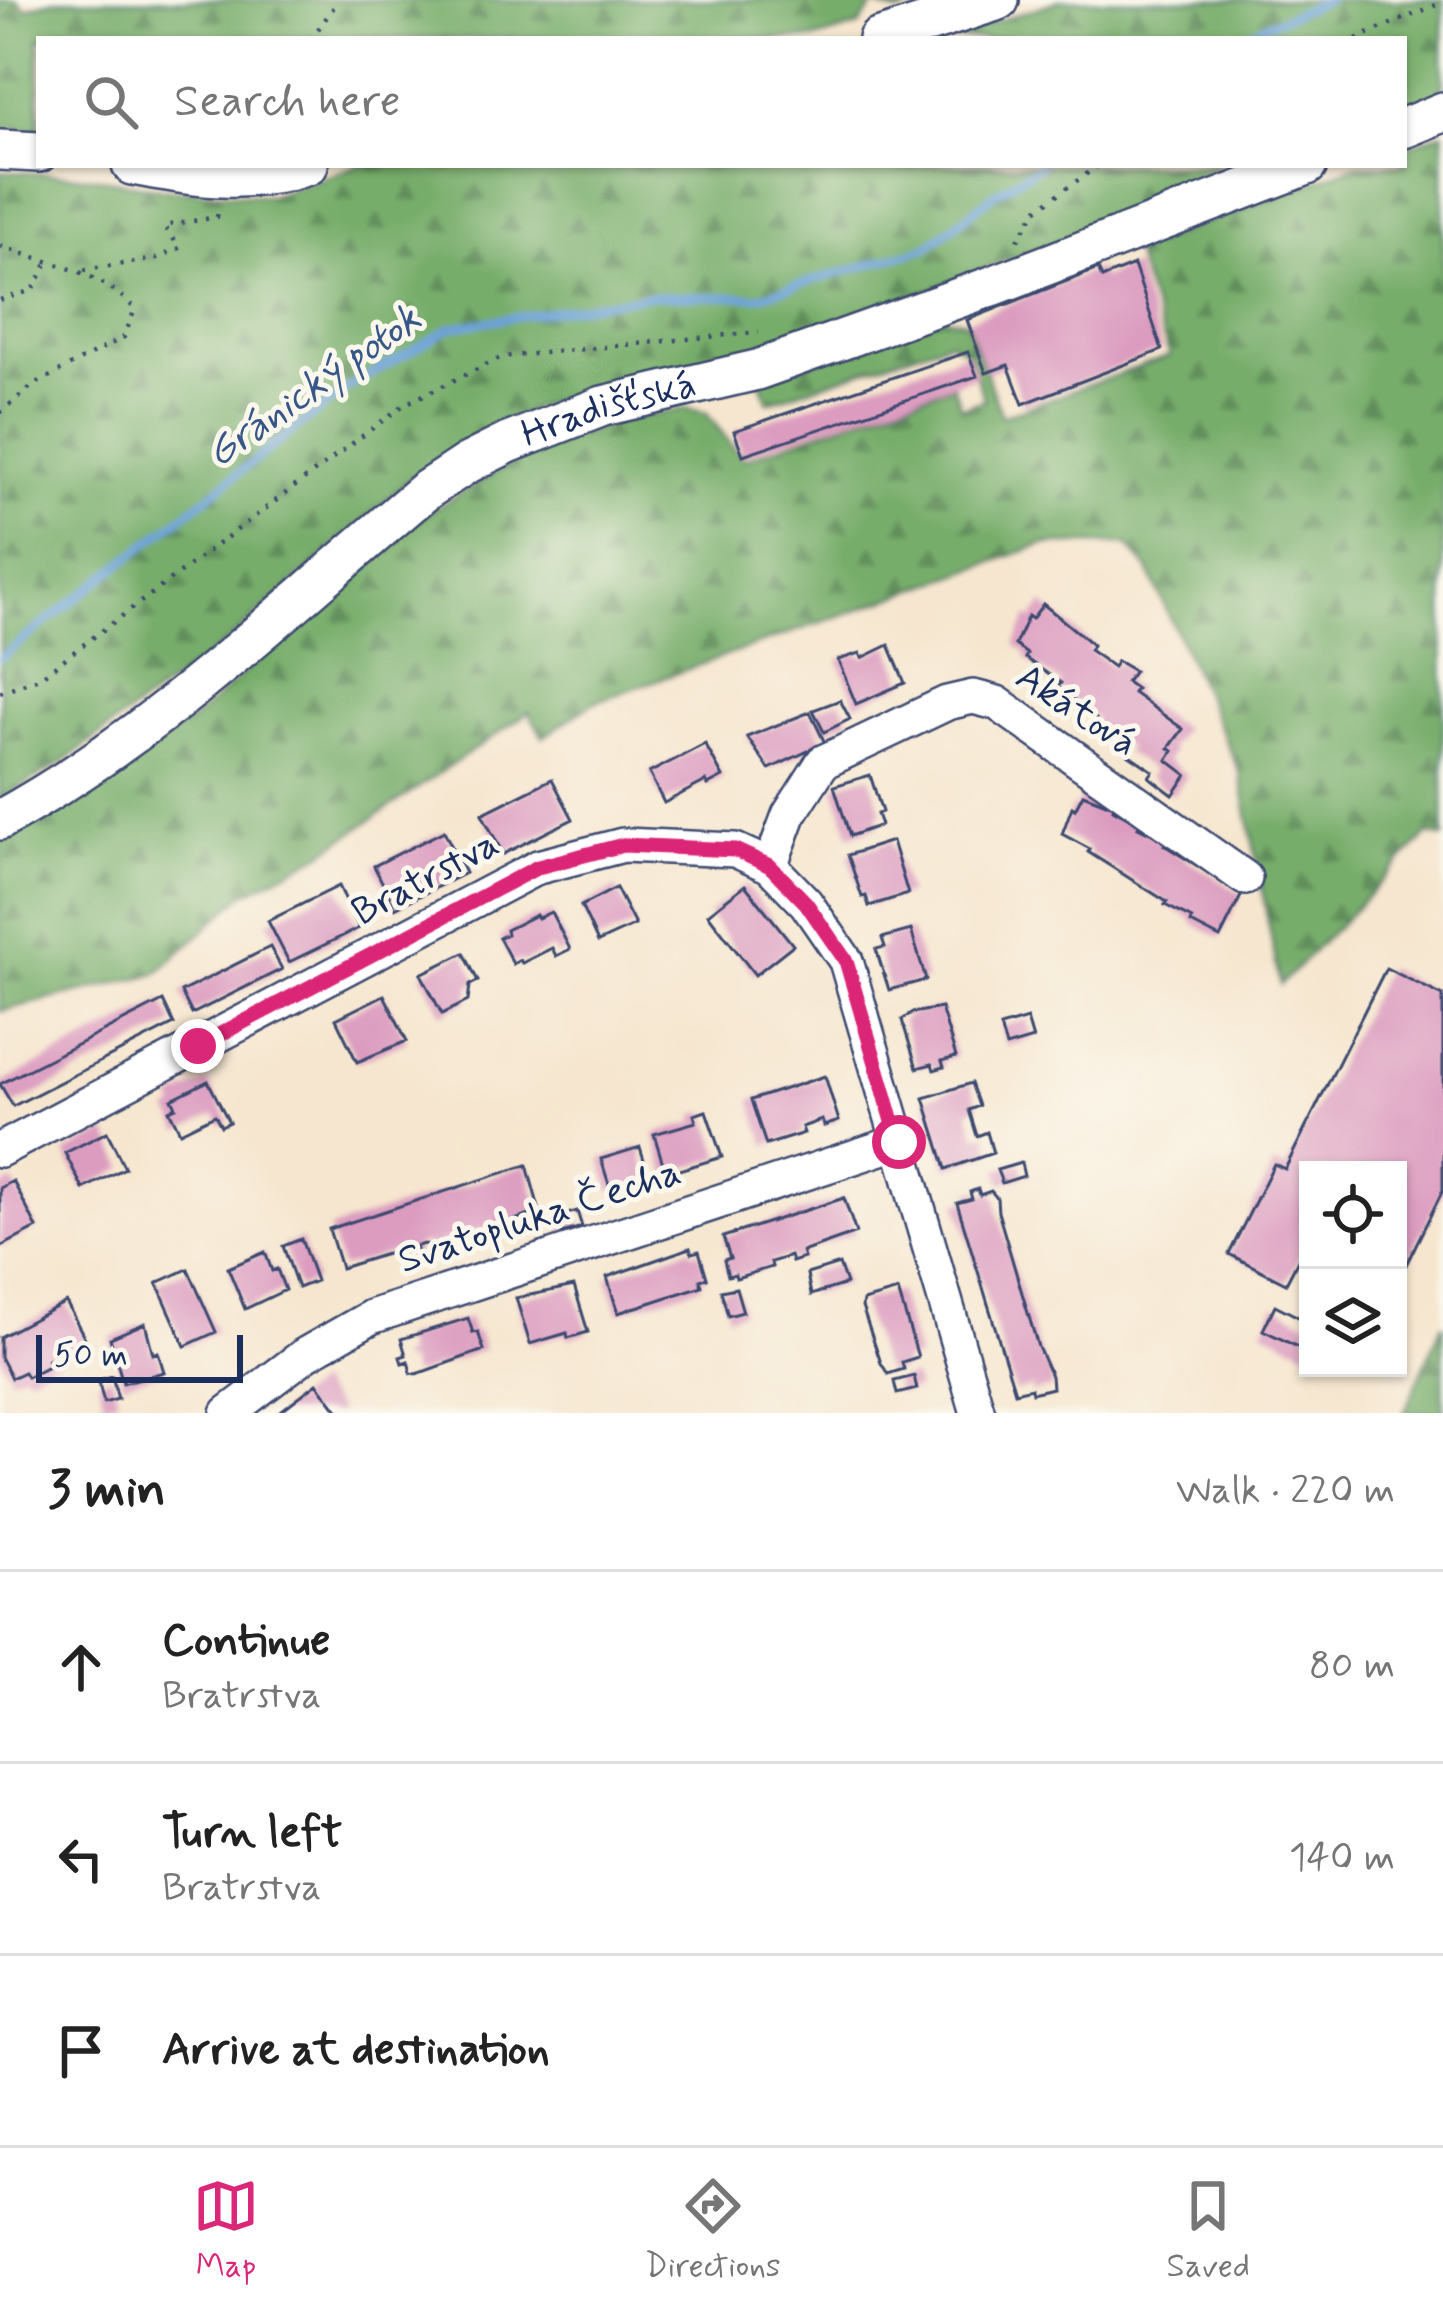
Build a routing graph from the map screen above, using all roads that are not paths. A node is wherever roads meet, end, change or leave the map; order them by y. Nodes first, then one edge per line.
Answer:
1 (999, 0) edge
2 (887, 36) edge
3 (1443, 112) edge
4 (1407, 127) edge
5 (0, 150) edge
6 (36, 152) edge
7 (151, 168) edge
8 (298, 168) edge
9 (1299, 168) edge
10 (0, 820) edge
11 (770, 866) junction
12 (1245, 878) dead end
13 (899, 1142) junction
14 (0, 1150) edge
15 (228, 1413) edge
16 (978, 1413) edge

1 - 2 street
3 - 4 street
5 - 6 street
7 - 8 street
9 - 10 street, Hradišťská
11 - 12 street, Akátová
11 - 13 street
11 - 14 street, Bratrstva
13 - 15 street, Svatopluka Čecha
13 - 16 street

